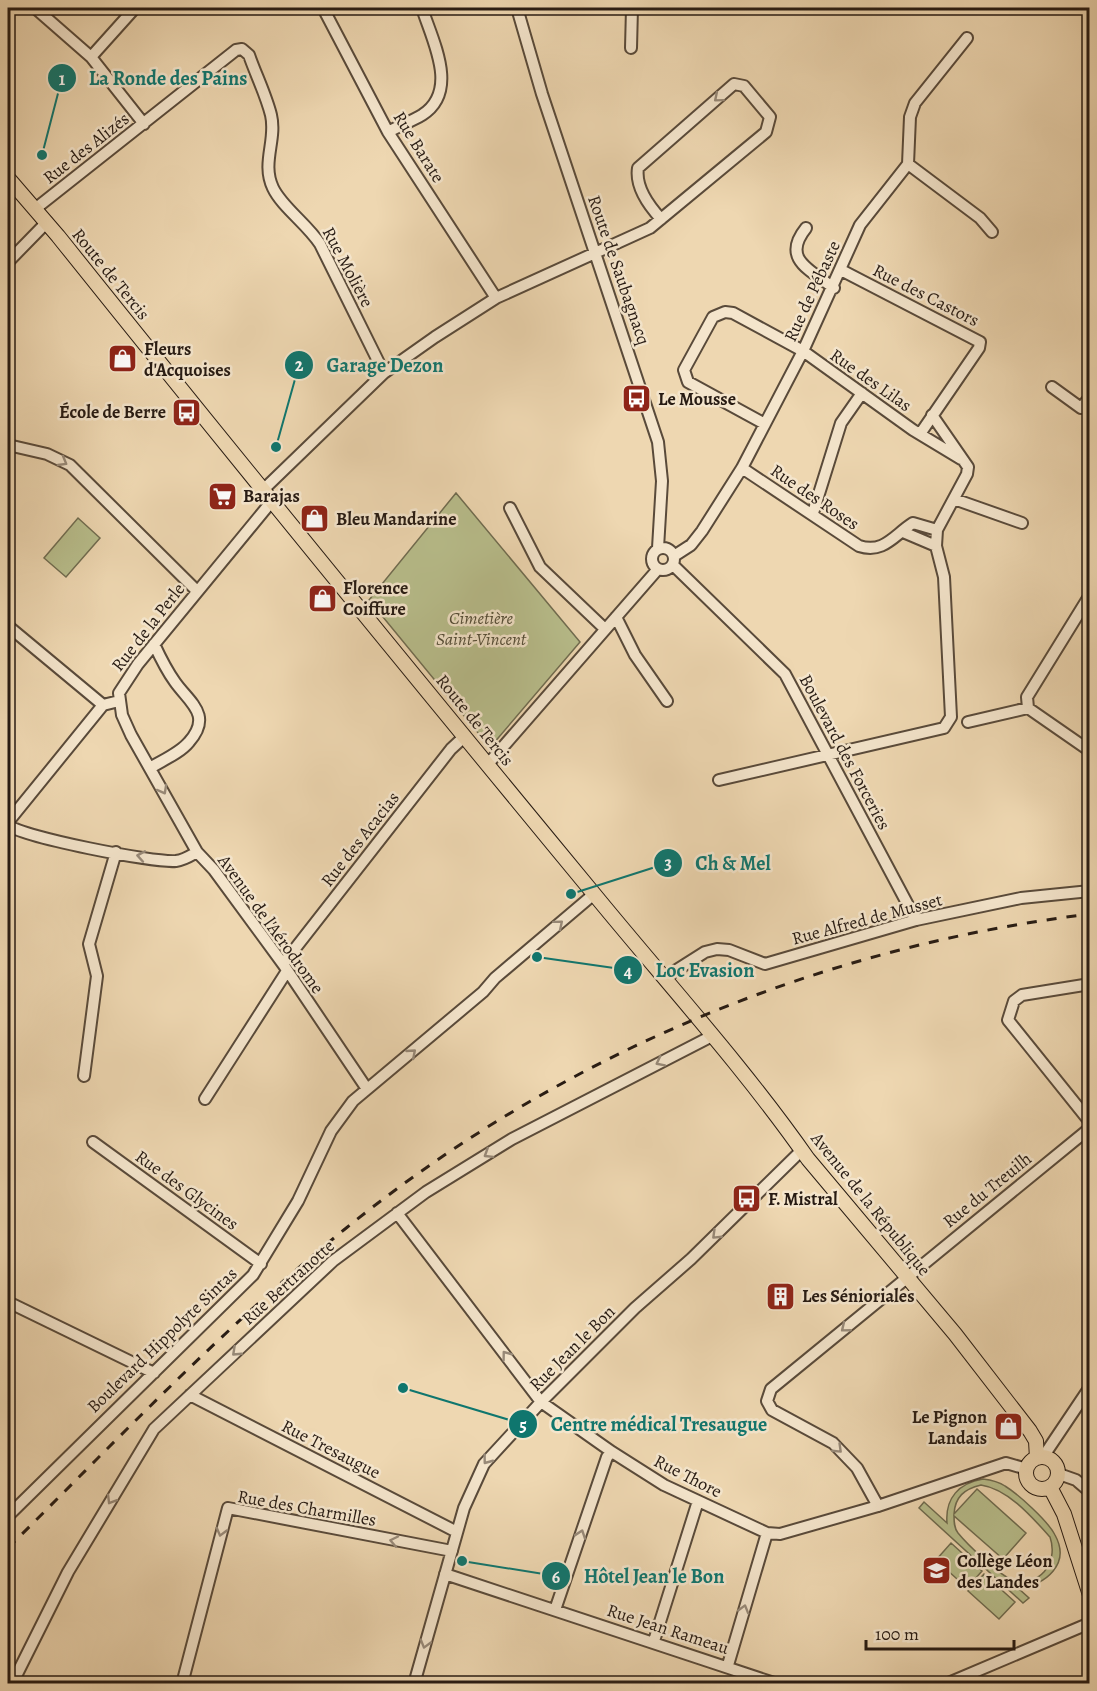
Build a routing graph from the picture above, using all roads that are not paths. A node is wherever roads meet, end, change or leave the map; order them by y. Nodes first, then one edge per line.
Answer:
1 (35, 8) edge
2 (135, 8) edge
3 (323, 8) edge
4 (422, 8) edge
5 (517, 8) edge
6 (632, 8) edge
7 (646, 8) edge
8 (657, 8) edge
9 (966, 38) dead end
10 (631, 48) dead end
11 (242, 49) joint
12 (91, 57) junction
13 (144, 124) junction
14 (388, 132) junction
15 (908, 165) junction
16 (8, 178) edge
17 (35, 209) junction
18 (661, 219) junction
19 (46, 222) junction
20 (806, 228) dead end
21 (992, 232) dead end
22 (595, 252) junction
23 (8, 262) edge
24 (841, 270) junction
25 (834, 288) junction
26 (496, 298) junction
27 (803, 351) junction
28 (384, 373) junction
29 (1052, 387) dead end
30 (862, 393) junction
31 (1089, 397) edge
32 (932, 416) junction
33 (765, 424) junction
34 (920, 434) junction
35 (8, 446) edge
36 (966, 462) junction
37 (741, 468) junction
38 (267, 495) junction
39 (954, 499) junction
40 (510, 508) dead end
41 (813, 513) junction
42 (1022, 523) dead end
43 (937, 530) junction
44 (903, 531) junction
45 (936, 546) junction
46 (658, 548) junction
47 (674, 560) junction
48 (658, 568) junction
49 (197, 591) junction
50 (1089, 595) edge
51 (616, 617) junction
52 (8, 626) edge
53 (605, 629) junction
54 (154, 645) junction
55 (119, 701) junction
56 (667, 701) dead end
57 (103, 705) junction
58 (1028, 708) junction
59 (968, 722) dead end
60 (465, 736) junction
61 (1089, 751) edge
62 (829, 754) junction
63 (488, 764) junction
64 (150, 768) junction
65 (719, 780) dead end
66 (8, 824) edge
67 (116, 852) junction
68 (197, 852) junction
69 (1089, 891) edge
70 (594, 894) junction
71 (916, 920) junction
72 (285, 967) junction
73 (664, 978) junction
74 (1089, 984) edge
75 (712, 1035) junction
76 (84, 1076) dead end
77 (367, 1089) junction
78 (206, 1099) dead end
79 (1089, 1122) edge
80 (1089, 1128) edge
81 (93, 1142) dead end
82 (802, 1150) junction
83 (397, 1213) junction
84 (261, 1264) junction
85 (906, 1278) junction
86 (8, 1302) edge
87 (154, 1374) junction
88 (1089, 1387) edge
89 (190, 1395) junction
90 (541, 1402) junction
91 (612, 1452) junction
92 (1036, 1461) junction
93 (1059, 1473) junction
94 (1050, 1488) junction
95 (1089, 1492) edge
96 (698, 1501) junction
97 (878, 1506) junction
98 (8, 1516) edge
99 (457, 1532) junction
100 (767, 1533) junction
101 (452, 1551) junction
102 (445, 1574) junction
103 (1089, 1595) edge
104 (555, 1610) junction
105 (1089, 1623) edge
106 (654, 1641) junction
107 (728, 1665) junction
108 (12, 1683) edge
109 (182, 1683) edge
110 (414, 1683) edge
111 (777, 1683) edge
112 (946, 1683) edge

1 - 12 street
2 - 12 street
3 - 14 street, Rue Barate
4 - 14 street
5 - 22 street, Route de Saubagnacq
6 - 10 street
7 - 8 street
9 - 15 street
11 - 13 street, Rue des Alizés
11 - 28 street, Rue Molière
12 - 13 street
13 - 17 street, Rue des Alizés
14 - 26 street, Rue Barate
15 - 21 street
15 - 24 street, Rue de Pébaste
16 - 17 main road, Route de Tercis
17 - 19 main road, Route de Tercis
18 -> 18 street, Rue de la Perle
18 - 22 street, Rue de la Perle
19 - 23 street
19 - 38 main road, Route de Tercis
20 - 25 street
22 - 26 street, Rue de la Perle
22 - 46 street, Route de Saubagnacq
24 - 25 street, Rue de Pébaste
24 - 32 street, Rue des Castors
25 - 27 street, Rue de Pébaste
26 - 28 street, Rue de la Perle
27 - 30 street, Rue des Lilas
27 - 33 street, Rue de Pébaste
27 - 33 street, Rue des Lilas
28 - 38 street, Rue de la Perle
29 - 31 street
30 - 34 street, Rue des Lilas
30 - 41 street
32 - 34 street, Rue des Castors
32 - 36 street
33 - 37 street, Rue de Pébaste
34 - 36 street
35 -> 49 street
36 - 39 street
37 - 41 street, Rue des Roses
37 - 47 street, Rue de Pébaste
38 - 49 street, Rue de la Perle
38 - 60 main road, Route de Tercis
39 - 42 street
39 - 43 street
40 - 53 street
41 - 44 street, Rue des Roses
43 - 44 street, Rue des Roses
43 - 45 street
44 - 45 street
45 - 62 street
46 - 47 street
46 - 48 street
47 - 48 street
47 - 62 street, Boulevard des Forceries
48 - 51 street
49 - 54 street, Rue de la Perle
50 - 58 street
51 - 53 street
51 - 56 street
52 - 57 street
53 - 63 street
54 - 55 street, Rue de la Perle
54 - 64 street
55 - 57 street
55 - 64 street, Rue de la Perle
57 - 66 street
58 - 59 street
58 - 61 street
60 - 63 main road, Route de Tercis
60 - 72 street, Rue des Acacias
62 - 65 street
62 - 71 street, Boulevard des Forceries
63 - 70 main road, Route de Tercis
64 -> 68 street, Rue de la Perle
66 - 67 street, Avenue de l'Aérodrome
68 -> 67 street, Avenue de l'Aérodrome
67 - 76 street
68 - 72 street, Avenue de l'Aérodrome
69 - 71 street, Rue Alfred de Musset
70 - 73 main road, Route de Tercis
77 -> 70 street, Boulevard Hippolyte Sintas
71 - 73 street, Rue Alfred de Musset
72 - 77 street, Avenue de l'Aérodrome
72 - 78 street, Rue des Acacias
73 - 75 main road, Avenue de la République
74 - 79 street
75 - 82 main road, Avenue de la République
75 -> 83 street, Rue Bertranotte
77 - 84 street, Boulevard Hippolyte Sintas
80 - 85 street, Rue du Treuilh
81 - 84 street, Rue des Glycines
82 - 85 main road, Avenue de la République
82 -> 90 street, Rue Jean le Bon
83 -> 89 street, Rue Bertranotte
90 -> 83 street, Rue Thore
84 - 87 street, Boulevard Hippolyte Sintas
85 - 92 main road, Avenue de la République
85 -> 97 street, Rue du Treuilh
86 - 87 street
87 - 98 street, Boulevard Hippolyte Sintas
88 - 92 street
89 - 99 street, Rue Tresaugue
89 -> 108 street, Rue Bertranotte
90 - 91 street, Rue Thore
90 -> 99 street, Rue Jean le Bon
91 - 96 street, Rue Thore
104 -> 91 street
92 - 93 main road
92 - 94 main road
92 - 97 street
93 - 94 main road
93 - 95 street
94 - 103 main road
96 - 100 street, Rue Thore
96 - 106 street
97 - 100 street
99 - 101 street, Rue Jean le Bon
107 -> 100 street
101 - 102 street, Rue Jean le Bon
101 -> 109 street, Rue des Charmilles
102 - 104 street, Rue Jean Rameau
102 -> 110 street, Rue Jean le Bon
104 - 106 street, Rue Jean Rameau
105 - 112 street
106 - 107 street, Rue Jean Rameau
107 - 111 street, Rue Jean Rameau

